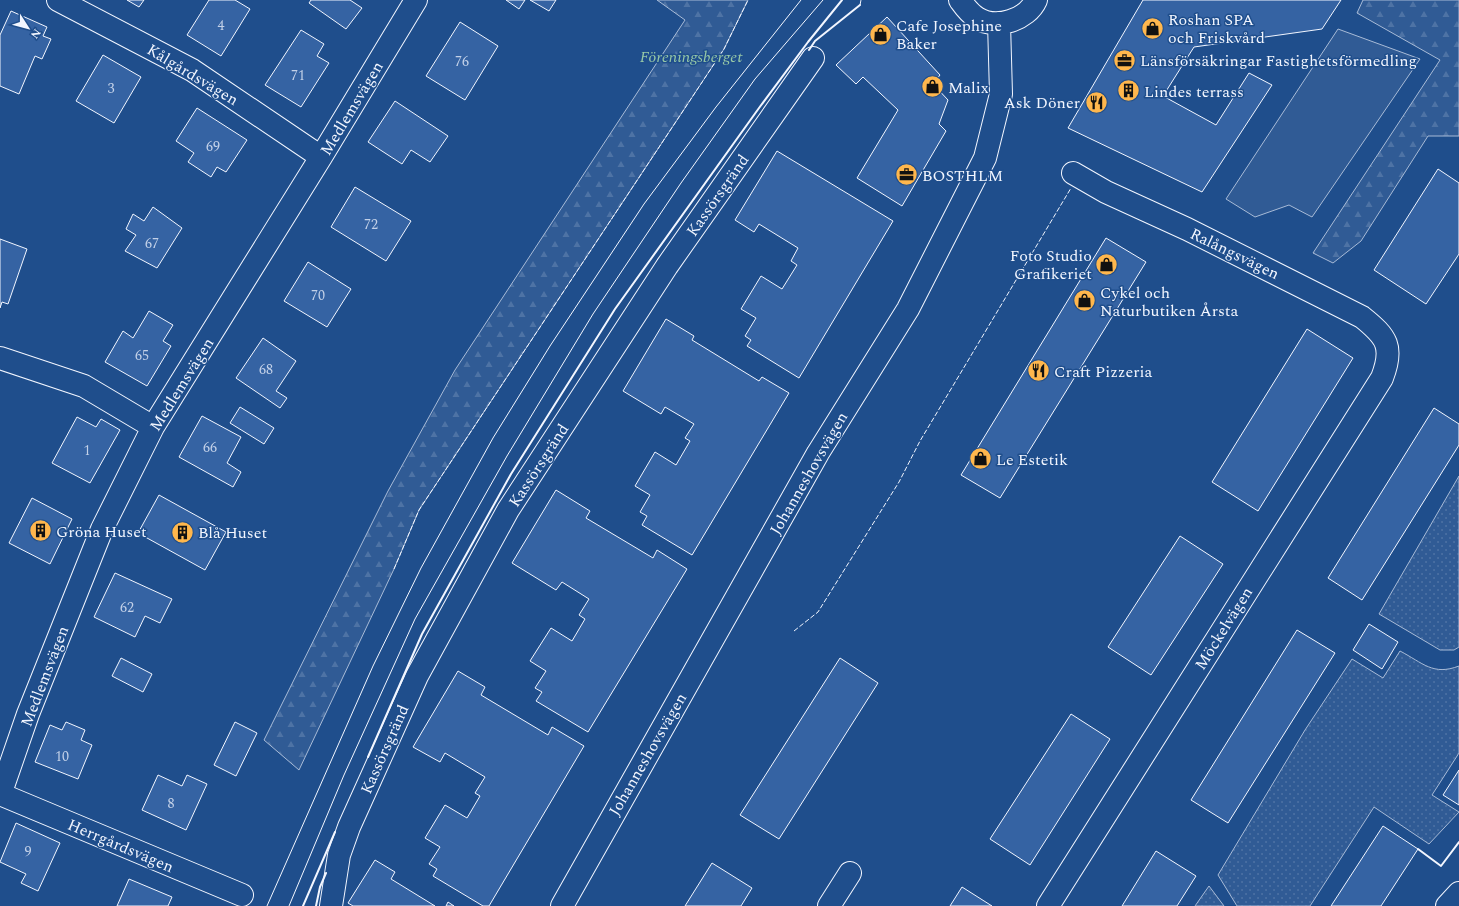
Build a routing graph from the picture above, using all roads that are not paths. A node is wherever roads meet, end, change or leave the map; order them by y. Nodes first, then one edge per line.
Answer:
1 (58, 0) edge
2 (416, 0) edge
3 (960, 0) edge
4 (1036, 0) edge
5 (999, 23) junction
6 (812, 58) dead end
7 (321, 157) junction
8 (1073, 173) dead end
9 (1388, 346) joint
10 (0, 358) edge
11 (153, 427) junction
12 (0, 794) edge
13 (850, 873) dead end
14 (1459, 893) edge
15 (242, 895) dead end
16 (331, 906) edge
17 (562, 906) edge
18 (829, 906) edge
19 (1048, 906) edge
20 (1447, 906) edge

1 - 7 street, Kålgårdsvägen
2 - 7 street, Medlemsvägen
3 - 5 street
4 - 5 street
5 - 17 street, Johanneshovsvägen
6 - 16 street, Kassörsgränd
7 - 11 street, Medlemsvägen
8 - 9 street, Ralångsvägen
9 - 19 street, Möckelvägen
10 - 11 street
11 - 12 street, Medlemsvägen
12 - 15 street, Herrgårdsvägen
13 - 18 street
14 - 20 street

